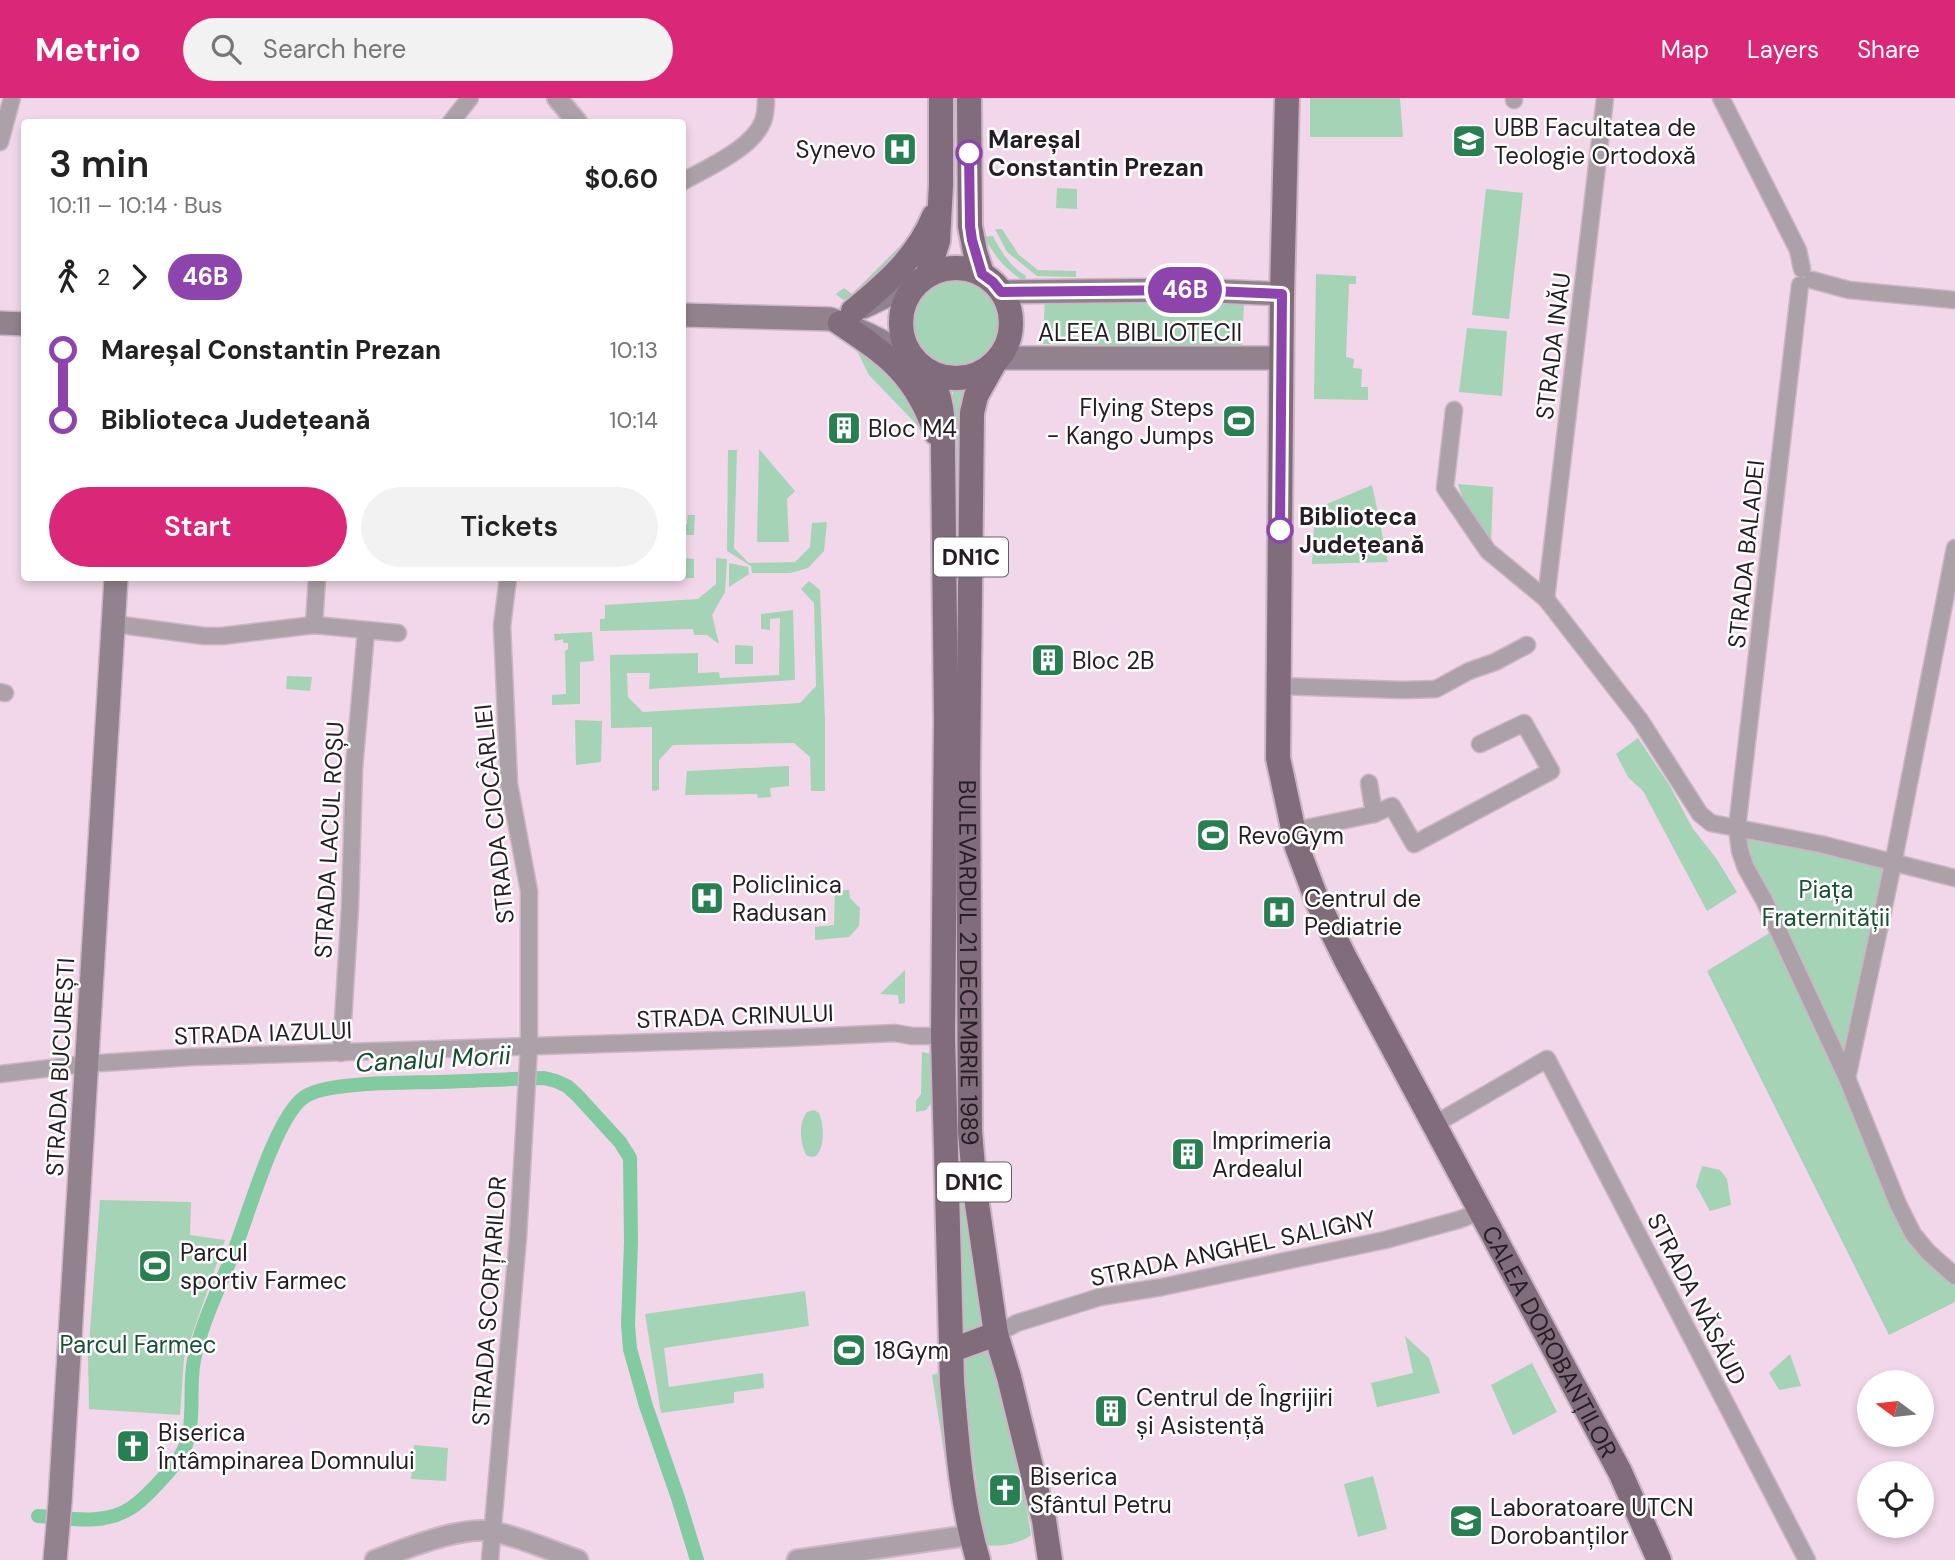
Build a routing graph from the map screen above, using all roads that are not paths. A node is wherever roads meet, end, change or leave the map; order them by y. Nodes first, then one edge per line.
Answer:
1 (12, 98) edge
2 (556, 98) edge
3 (766, 98) edge
4 (941, 98) edge
5 (969, 98) edge
6 (1287, 98) edge
7 (1605, 98) edge
8 (1721, 98) edge
9 (574, 119) edge
10 (0, 142) edge
11 (686, 180) edge
12 (941, 199) junction
13 (982, 274) junction
14 (924, 277) junction
15 (1804, 278) junction
16 (1001, 292) junction
17 (1282, 294) junction
18 (1955, 300) edge
19 (686, 316) edge
20 (841, 318) junction
21 (0, 323) edge
22 (21, 324) edge
23 (1281, 358) junction
24 (997, 360) junction
25 (923, 367) junction
26 (1454, 410) dead end
27 (943, 453) junction
28 (1955, 548) edge
29 (116, 581) edge
30 (317, 581) edge
31 (508, 581) edge
32 (1546, 599) junction
33 (114, 624) junction
34 (314, 625) junction
35 (366, 631) junction
36 (398, 633) dead end
37 (1527, 645) dead end
38 (1277, 686) junction
39 (1480, 744) dead end
40 (1369, 783) dead end
41 (1374, 814) junction
42 (1737, 828) junction
43 (1292, 831) junction
44 (1893, 863) junction
45 (1955, 878) edge
46 (943, 1036) junction
47 (529, 1046) junction
48 (341, 1053) junction
49 (85, 1064) junction
50 (0, 1074) edge
51 (1847, 1078) junction
52 (1435, 1124) junction
53 (1480, 1212) junction
54 (1955, 1276) edge
55 (996, 1334) junction
56 (952, 1350) junction
57 (493, 1531) junction
58 (971, 1535) junction
59 (55, 1560) edge
60 (374, 1560) edge
61 (490, 1560) edge
62 (578, 1560) edge
63 (797, 1560) edge
64 (978, 1560) edge
65 (1050, 1560) edge
66 (1659, 1560) edge
67 (1807, 1560) edge

1 - 10 street
2 - 9 street
3 - 11 street
4 - 12 main road, DN1C
5 - 13 main road
6 - 17 main road, CALEA DOROBANȚILOR
7 - 32 street, STRADA INĂU
8 - 15 street
12 - 14 main road, DN1C
12 - 20 main road
13 - 14 main road
13 - 16 main road
14 - 20 main road
14 - 25 main road, DN1C
15 - 18 street
15 - 42 street, STRADA BALADEI
16 - 17 main road, ALEEA BIBLIOTECII
16 - 24 main road, DN1C
17 - 23 main road, CALEA DOROBANȚILOR
19 - 20 main road
20 - 25 main road
20 - 27 main road
21 - 22 main road
23 - 24 main road, ALEEA BIBLIOTECII
23 - 38 main road, CALEA DOROBANȚILOR
24 - 25 main road
24 - 55 main road, BULEVARDUL 21 DECEMBRIE 1989 / DN1C
25 - 27 main road, BULEVARDUL 21 DECEMBRIE 1989 / DN1C
26 - 32 street
27 - 46 main road, BULEVARDUL 21 DECEMBRIE 1989 / DN1C
28 - 44 street
29 - 33 main road, STRADA BUCUREȘTI
30 - 34 street
31 - 47 street, STRADA CIOCÂRLIEI
32 - 42 street
33 - 34 street
33 - 49 main road, STRADA BUCUREȘTI
34 - 35 street
35 - 36 street
35 - 48 street, STRADA LACUL ROȘU
37 - 38 street
38 - 43 main road, CALEA DOROBANȚILOR
39 - 41 street
40 - 41 street
41 - 43 street
42 - 44 street
42 - 51 street
43 - 52 main road, CALEA DOROBANȚILOR
44 - 45 street
44 - 51 street
46 - 47 street, STRADA CRINULUI
46 - 56 main road, BULEVARDUL 21 DECEMBRIE 1989 / DN1C
47 - 48 street, STRADA IAZULUI
47 - 57 street, STRADA SCORȚARILOR
48 - 49 street, STRADA IAZULUI
49 - 50 street, STRADA IAZULUI
49 - 59 main road, STRADA BUCUREȘTI
51 - 54 street
52 - 53 main road, CALEA DOROBANȚILOR
52 - 67 street, STRADA NĂSĂUD
53 - 55 street, STRADA ANGHEL SALIGNY
53 - 66 main road, CALEA DOROBANȚILOR
55 - 56 main road
55 - 65 main road, BULEVARDUL 21 DECEMBRIE 1989 / DN1C
56 - 58 main road, BULEVARDUL 21 DECEMBRIE 1989 / DN1C
57 - 60 street
57 - 61 street, STRADA SCORȚARILOR
57 - 62 street
58 - 63 street
58 - 64 main road, BULEVARDUL 21 DECEMBRIE 1989 / DN1C

